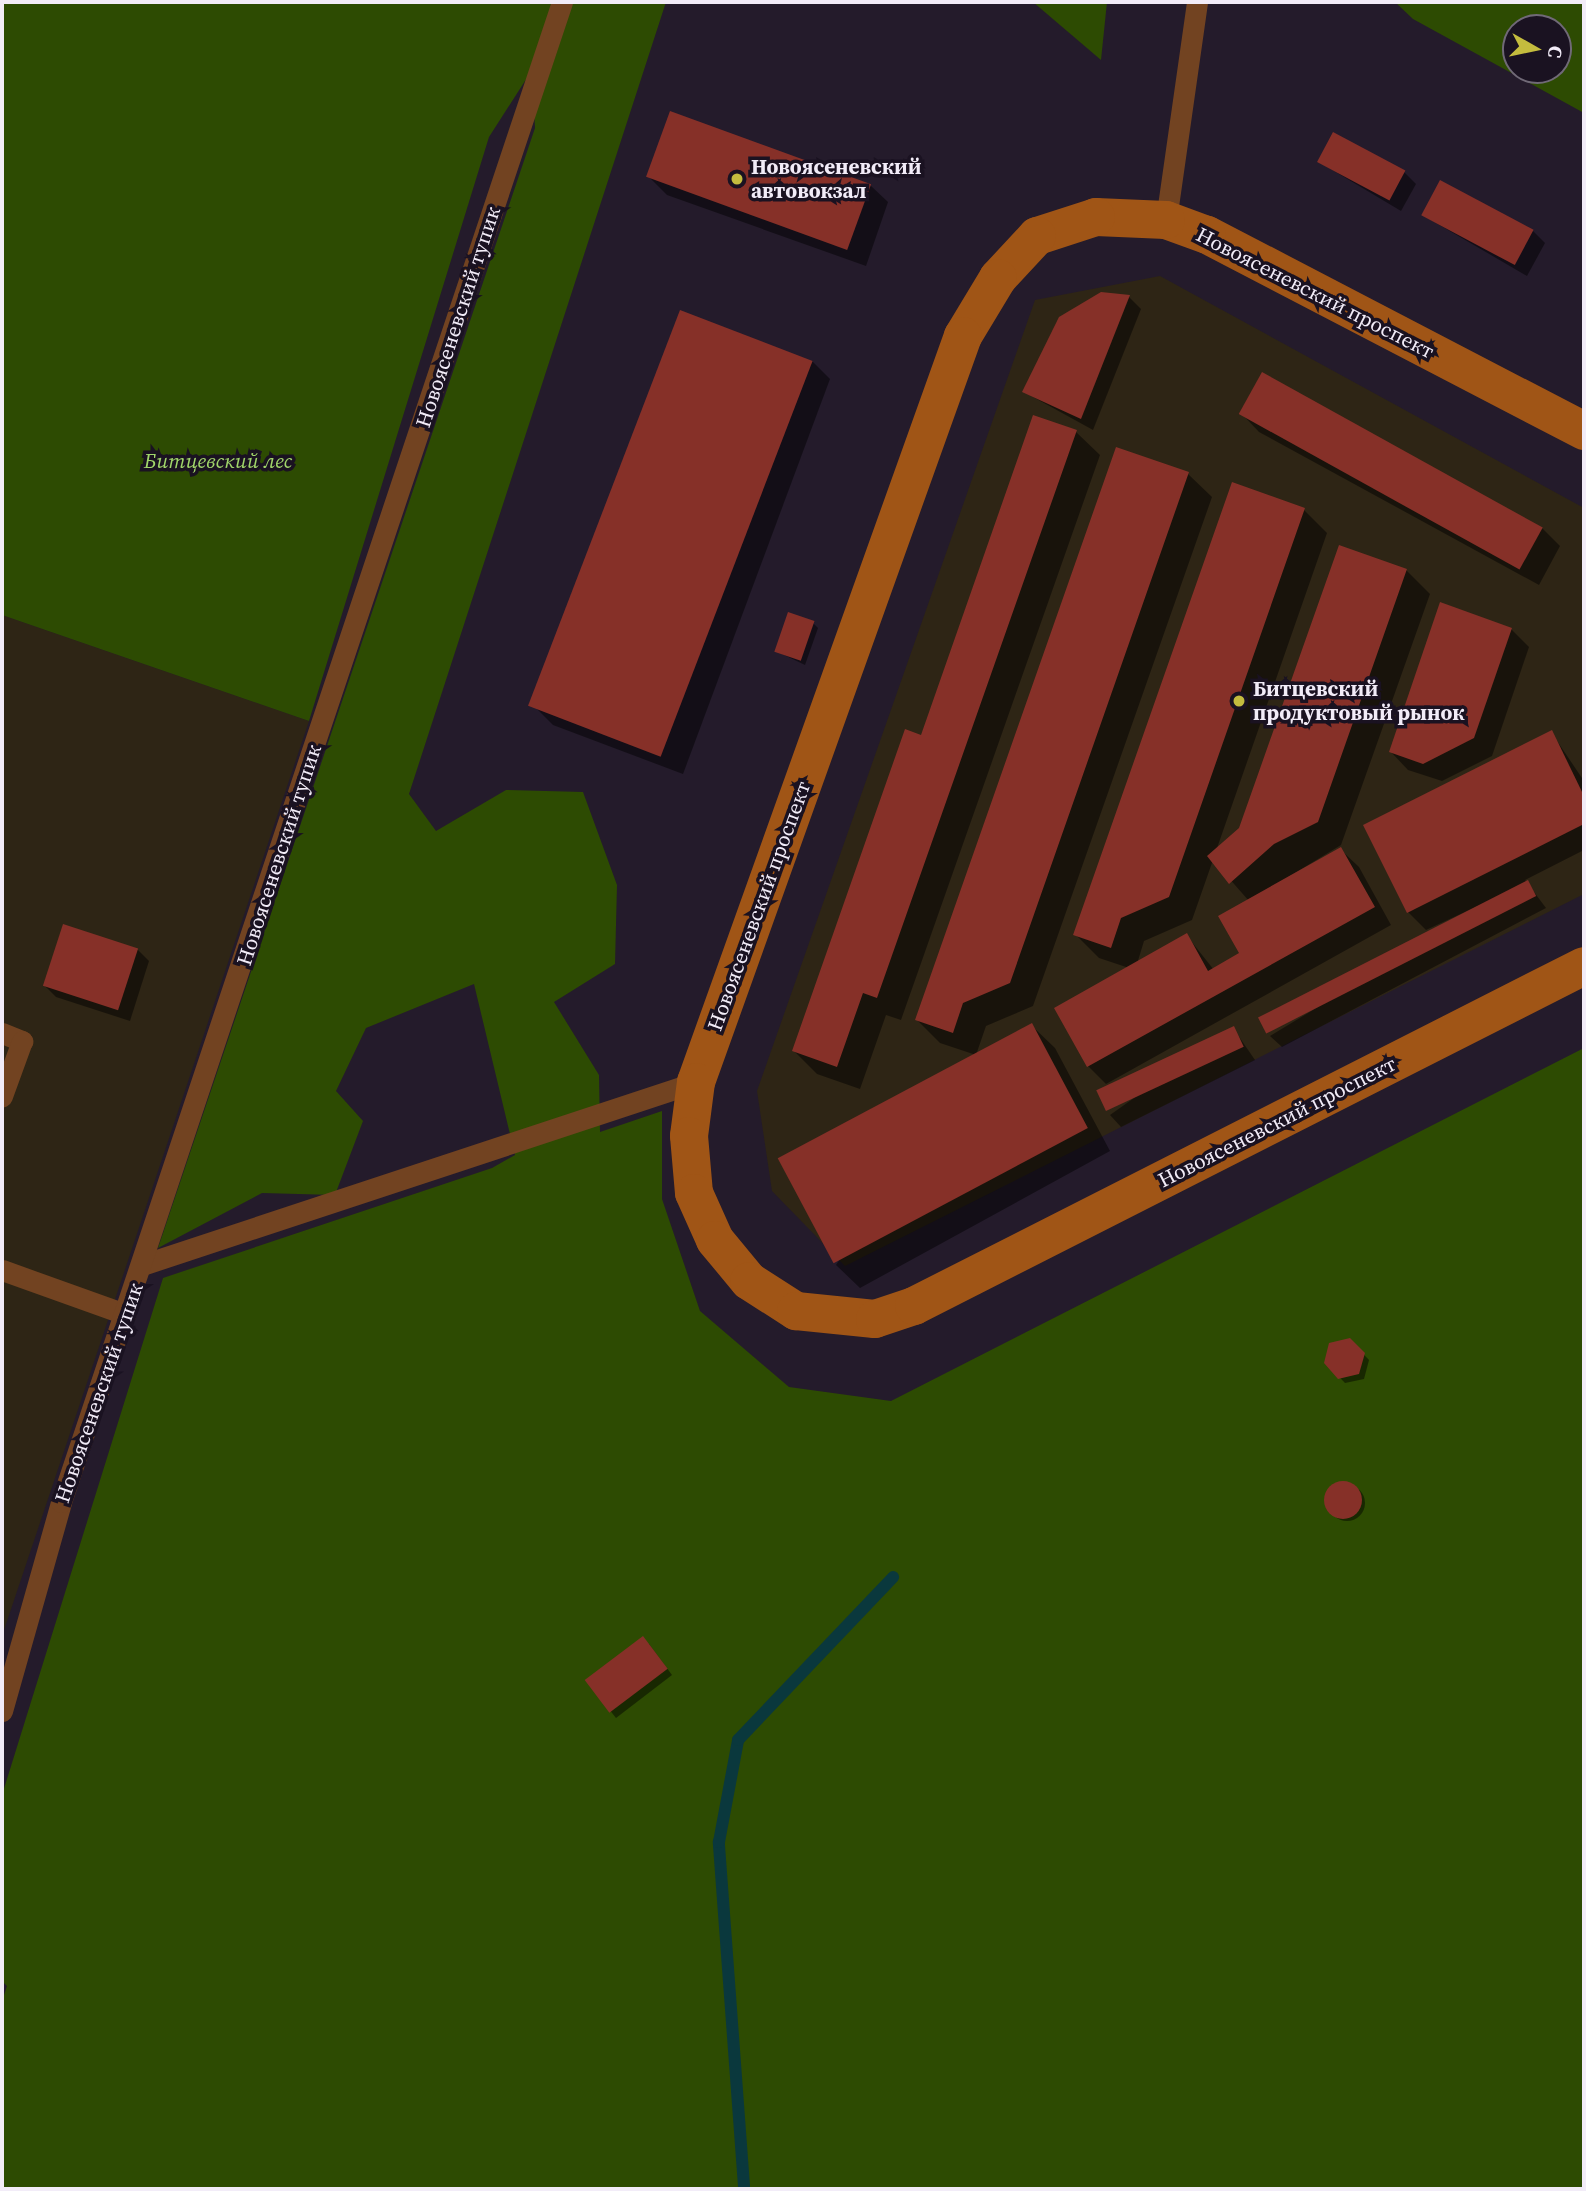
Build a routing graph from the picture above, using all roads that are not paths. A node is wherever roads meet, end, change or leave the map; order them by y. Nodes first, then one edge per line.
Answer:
1 (562, 2) edge
2 (1197, 2) edge
3 (1166, 220) junction
4 (1584, 431) edge
5 (1584, 966) edge
6 (2, 1033) edge
7 (696, 1082) junction
8 (2, 1096) edge
9 (142, 1265) junction
10 (2, 1270) edge
11 (125, 1314) junction
12 (2, 1711) edge

1 - 9 lane, Новоясеневский тупик
2 - 3 lane
3 - 4 street, Новоясеневский проспект
3 - 7 street, Новоясеневский проспект
5 - 7 street, Новоясеневский проспект
6 - 8 lane
7 - 9 lane
9 - 11 lane, Новоясеневский тупик
10 - 11 lane
11 - 12 lane, Новоясеневский тупик

